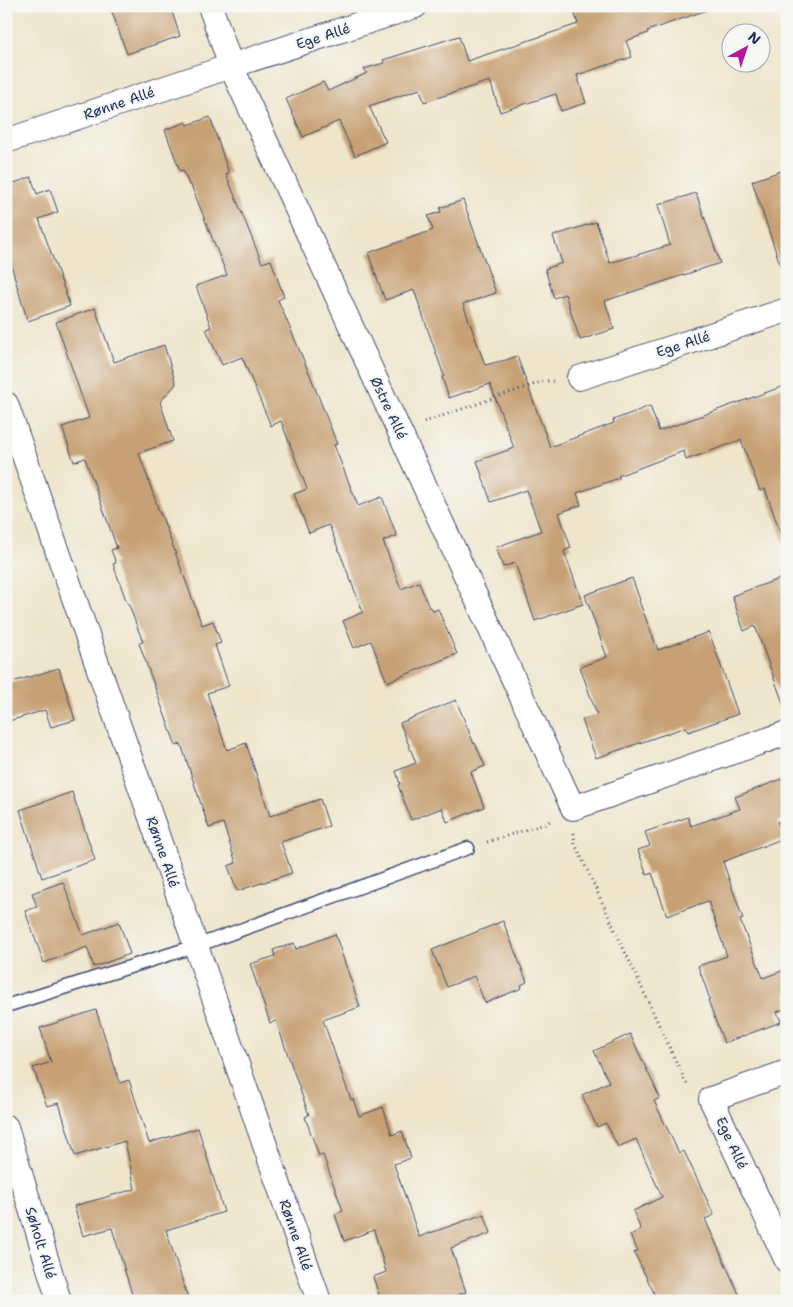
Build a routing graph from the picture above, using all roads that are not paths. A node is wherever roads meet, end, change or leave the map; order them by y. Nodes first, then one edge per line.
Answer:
1 (210, 6) edge
2 (415, 6) edge
3 (231, 66) junction
4 (6, 141) edge
5 (787, 310) edge
6 (579, 378) road end
7 (6, 404) edge
8 (787, 734) edge
9 (468, 848) road end
10 (196, 946) junction
11 (6, 1006) edge
12 (787, 1072) edge
13 (6, 1127) edge
14 (787, 1261) edge
15 (58, 1301) edge
16 (319, 1301) edge

1 - 3 street, Østre Allé
2 - 3 street, Ege Allé
3 - 4 street, Rønne Allé
3 - 8 street, Østre Allé
5 - 6 street, Ege Allé
7 - 10 street, Rønne Allé
9 - 10 lane
10 - 11 lane
10 - 16 street, Rønne Allé
12 - 14 street, Ege Allé
13 - 15 street, Søholt Allé

